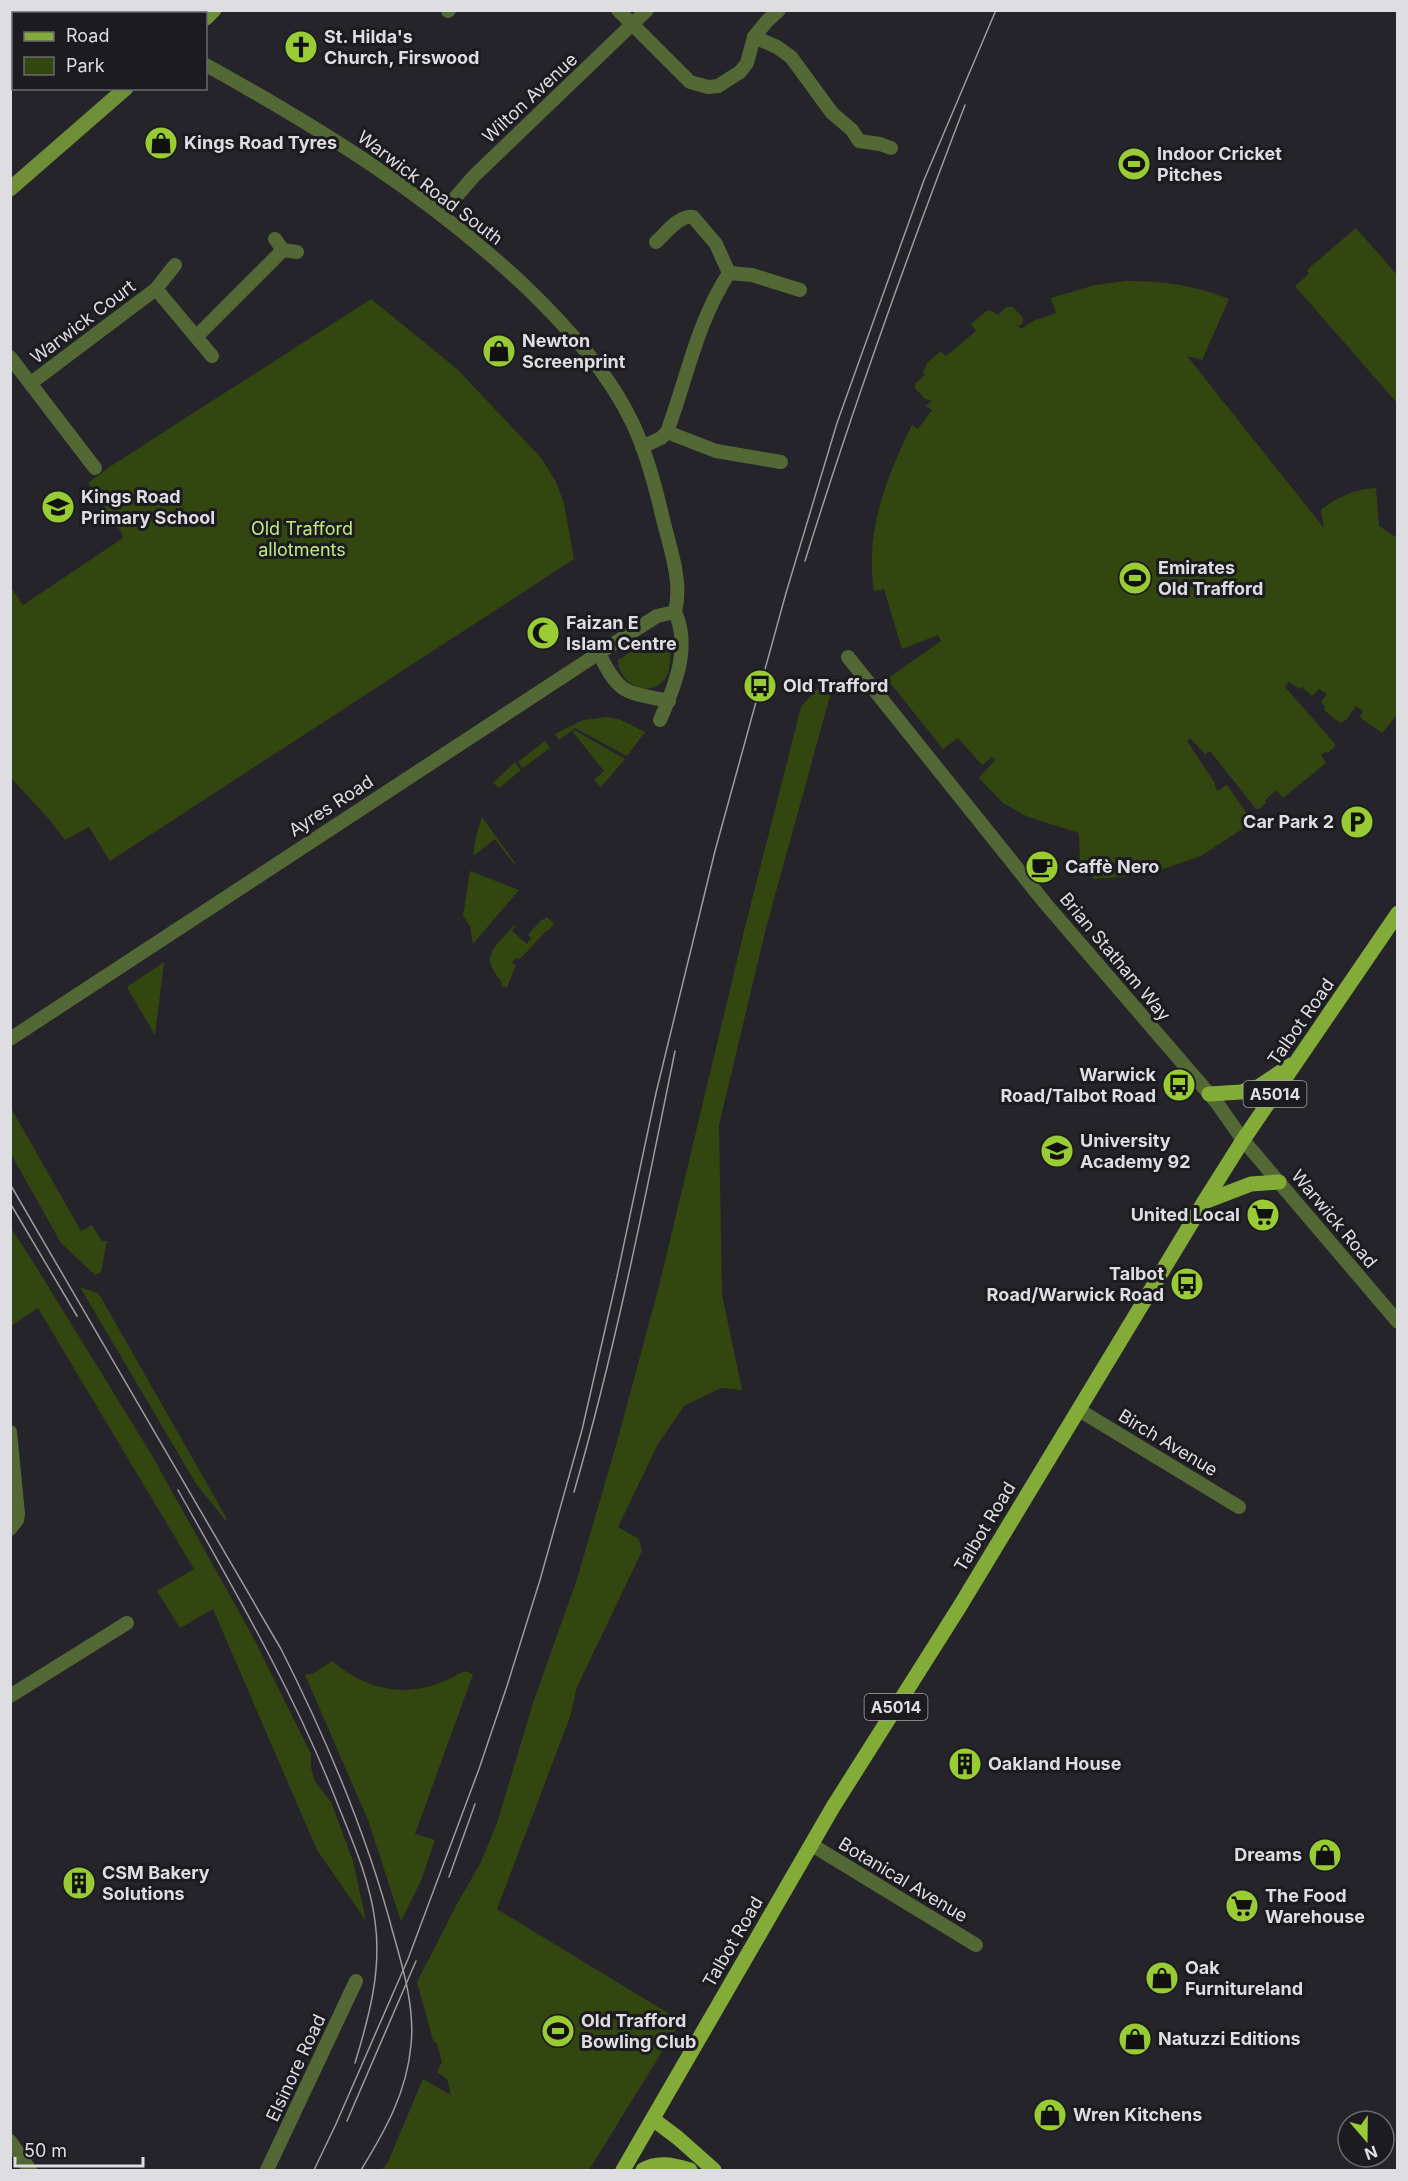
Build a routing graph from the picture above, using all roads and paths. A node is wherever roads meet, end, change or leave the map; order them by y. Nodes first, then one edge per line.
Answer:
1 (618, 10) edge
2 (647, 10) edge
3 (779, 10) edge
4 (632, 25) junction
5 (754, 38) junction
6 (207, 66) edge
7 (124, 90) edge
8 (891, 148) dead end
9 (10, 189) edge
10 (441, 214) junction
11 (656, 242) dead end
12 (297, 252) dead end
13 (175, 265) dead end
14 (729, 273) junction
15 (156, 289) junction
16 (800, 290) dead end
17 (197, 336) junction
18 (212, 356) dead end
19 (10, 357) edge
20 (31, 383) junction
21 (667, 432) junction
22 (642, 447) junction
23 (781, 462) dead end
24 (95, 468) dead end
25 (675, 612) junction
26 (599, 653) junction
27 (848, 657) dead end
28 (669, 701) junction
29 (660, 720) dead end
30 (1398, 913) edge
31 (10, 1039) edge
32 (1298, 1060) junction
33 (1209, 1094) junction
34 (1243, 1140) junction
35 (1279, 1182) junction
36 (1204, 1202) junction
37 (1398, 1322) edge
38 (1079, 1410) junction
39 (10, 1432) edge
40 (1239, 1507) dead end
41 (10, 1529) edge
42 (127, 1623) dead end
43 (10, 1696) edge
44 (812, 1845) junction
45 (976, 1945) dead end
46 (356, 1981) dead end
47 (654, 2120) junction
48 (12, 2147) edge
49 (30, 2170) edge
50 (267, 2170) edge
51 (623, 2170) edge
52 (643, 2170) edge
53 (690, 2170) edge
54 (714, 2170) edge

1 - 4 street
2 - 4 street, Wilton Avenue
3 - 5 street
4 - 5 street
4 - 10 street, Wilton Avenue
5 - 8 street
6 - 10 street, Warwick Road South
7 - 9 street
10 - 22 street, Warwick Road South
11 - 14 street
12 - 17 street
13 - 15 street, Warwick Court
14 - 16 street
14 - 21 street
15 - 17 street, Warwick Court
15 - 20 street, Warwick Court
17 - 18 street, Warwick Court
19 - 20 street, Warwick Court
20 - 24 street, Warwick Court
21 - 22 street
21 - 23 street
22 - 25 street, Warwick Road South
25 - 26 street, Ayres Road
25 - 28 street
26 - 28 street
26 - 31 street, Ayres Road
27 - 33 street, Brian Statham Way
28 - 29 street
30 - 32 main road, Talbot Road / A5014
32 - 33 main road
32 - 34 main road, Talbot Road / A5014
33 - 34 street, Brian Statham Way
34 - 35 street, Warwick Road
34 - 36 main road, Talbot Road / A5014
35 - 36 main road
35 - 37 street, Warwick Road
36 - 38 main road, Talbot Road / A5014
38 - 40 street, Birch Avenue
38 - 44 main road, Talbot Road / A5014
39 - 41 street
42 - 43 street
44 - 45 street, Botanical Avenue
44 - 47 main road, Talbot Road / A5014
46 - 50 street, Elsinore Road
47 - 51 main road, Talbot Road / A5014
47 - 54 main road
48 - 49 street
52 - 53 main road

